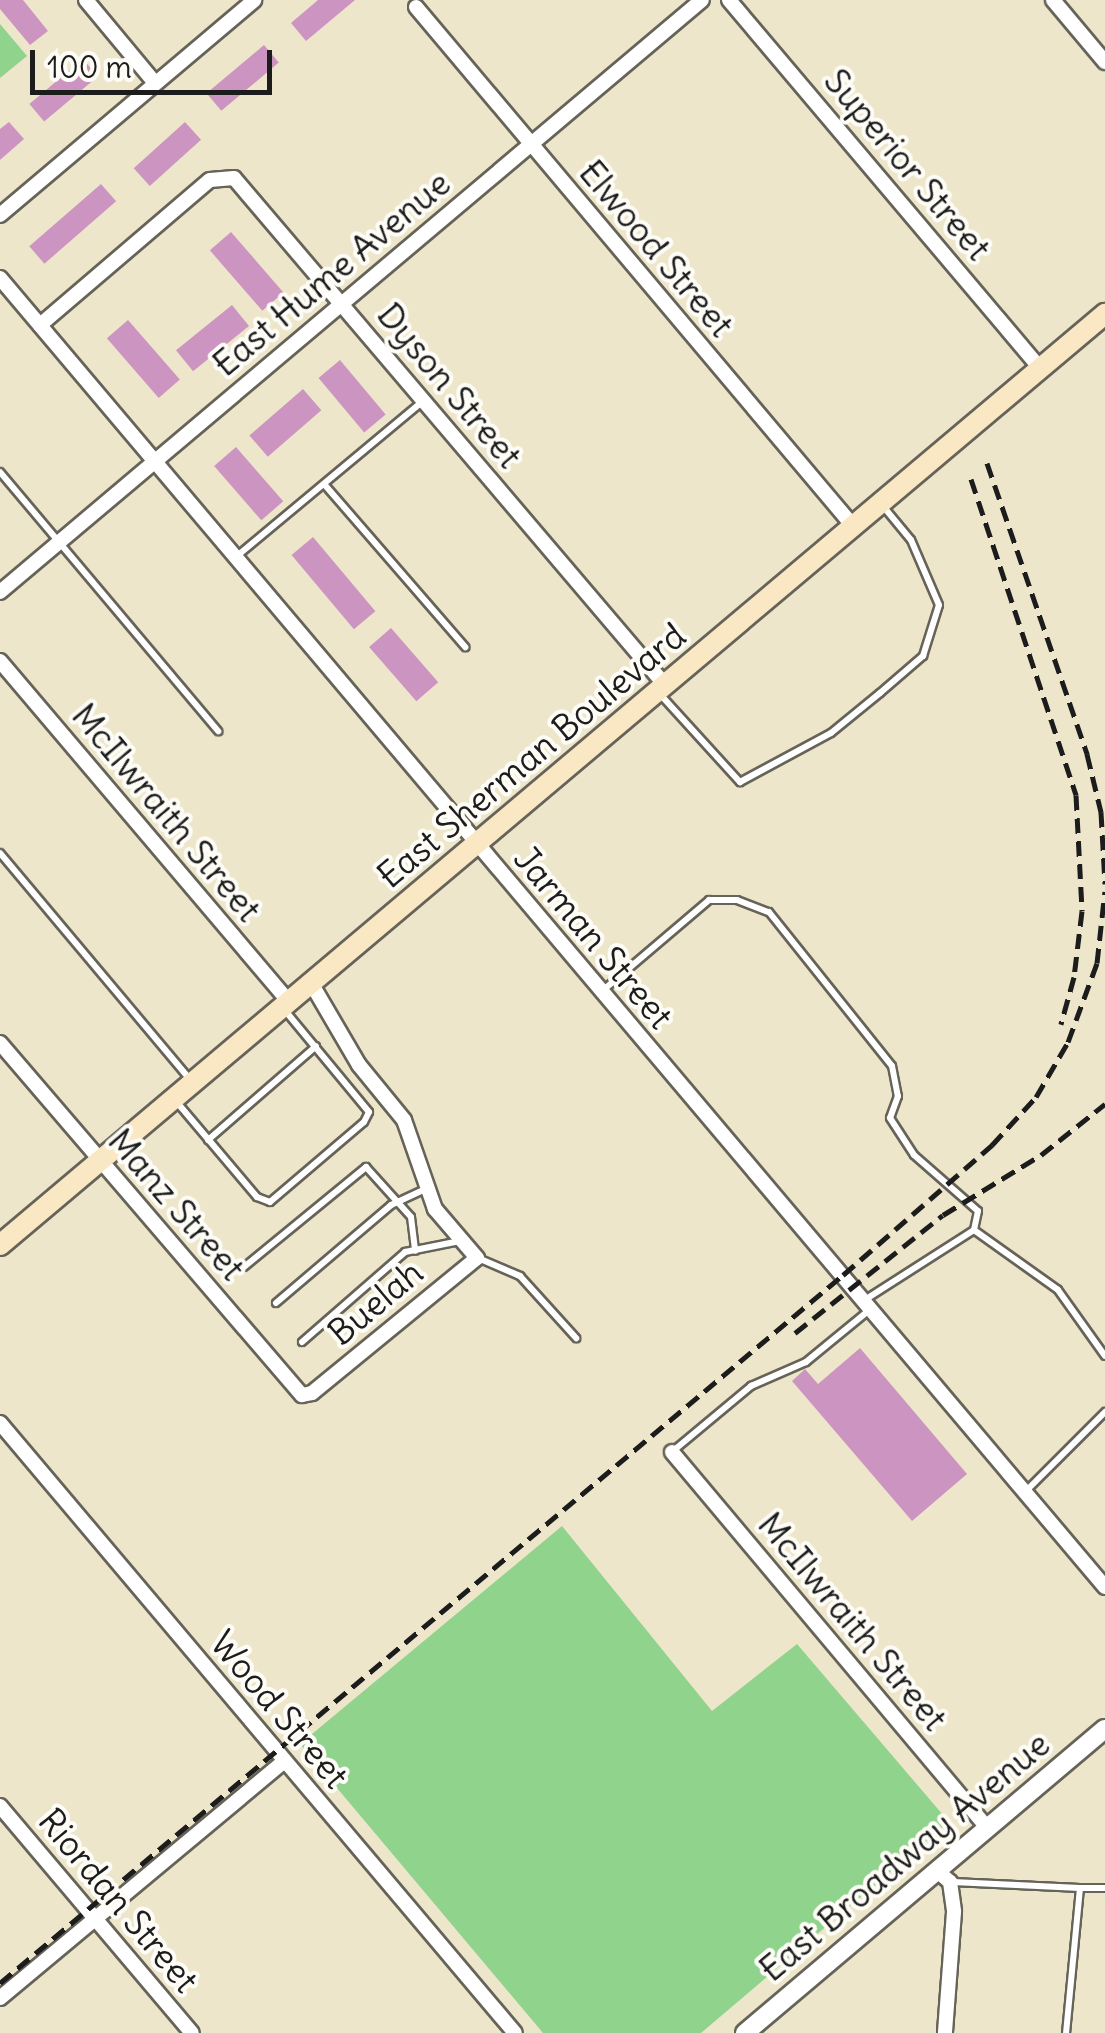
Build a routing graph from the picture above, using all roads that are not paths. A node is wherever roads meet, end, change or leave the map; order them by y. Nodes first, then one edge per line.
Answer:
1 (86, 0) edge
2 (254, 0) edge
3 (702, 0) edge
4 (729, 0) edge
5 (1052, 0) edge
6 (416, 7) dead end
7 (1105, 62) edge
8 (155, 84) junction
9 (530, 144) junction
10 (0, 215) edge
11 (0, 278) edge
12 (341, 303) junction
13 (1105, 314) edge
14 (40, 325) junction
15 (1040, 368) junction
16 (424, 400) junction
17 (155, 461) junction
18 (0, 472) edge
19 (324, 484) junction
20 (880, 503) junction
21 (853, 526) junction
22 (59, 542) junction
23 (236, 557) junction
24 (0, 592) edge
25 (465, 648) dead end
26 (0, 661) edge
27 (661, 688) junction
28 (218, 731) dead end
29 (476, 843) junction
30 (0, 853) edge
31 (312, 983) junction
32 (600, 993) junction
33 (286, 1005) junction
34 (0, 1043) edge
35 (316, 1046) junction
36 (194, 1082) junction
37 (174, 1099) junction
38 (208, 1140) junction
39 (100, 1161) junction
40 (426, 1188) junction
41 (399, 1201) junction
42 (974, 1230) junction
43 (462, 1241) junction
44 (0, 1246) edge
45 (415, 1251) junction
46 (477, 1258) junction
47 (244, 1267) dead end
48 (276, 1304) dead end
49 (868, 1304) junction
50 (576, 1338) dead end
51 (302, 1342) dead end
52 (1105, 1356) edge
53 (312, 1393) joint
54 (1105, 1412) edge
55 (0, 1423) edge
56 (672, 1452) joint
57 (1025, 1492) junction
58 (1105, 1586) edge
59 (1105, 1730) edge
60 (284, 1761) junction
61 (0, 1806) edge
62 (988, 1828) junction
63 (944, 1876) junction
64 (1080, 1888) junction
65 (1105, 1888) edge
66 (95, 1919) junction
67 (0, 1998) edge
68 (192, 2033) edge
69 (515, 2033) edge
70 (746, 2033) edge
71 (945, 2033) edge
72 (1066, 2033) edge

1 - 8 street
2 - 8 street
3 - 9 street, East Hume Avenue
4 - 15 street, Superior Street
5 - 7 street
6 - 9 street, Elwood Street
8 - 10 street
9 - 12 street, East Hume Avenue
9 - 21 street, Elwood Street
11 - 14 street, Jarman Street
12 - 14 street, Dyson Street
12 - 16 street, Dyson Street
12 - 17 street, East Hume Avenue
13 - 15 main road, East Sherman Boulevard
14 - 17 street, Jarman Street
15 - 20 main road, East Sherman Boulevard
16 - 19 lane
16 - 27 street, Dyson Street
17 - 22 street, East Hume Avenue
17 - 23 street, Jarman Street
18 - 22 lane
19 - 23 lane
19 - 25 lane
20 - 21 main road, East Sherman Boulevard
20 - 27 lane
21 - 27 main road, East Sherman Boulevard
22 - 24 street, East Hume Avenue
22 - 28 lane
23 - 29 street, Jarman Street
26 - 33 street, McIlwraith Street
27 - 29 main road, East Sherman Boulevard
29 - 31 main road, East Sherman Boulevard
29 - 32 street, Jarman Street
30 - 36 lane
31 - 33 main road, East Sherman Boulevard
31 - 40 street
32 - 42 lane
32 - 49 street, Jarman Street
33 - 35 lane
33 - 36 main road, East Sherman Boulevard
34 - 39 street, Manz Street
35 - 38 lane
35 - 38 lane
36 - 37 main road, East Sherman Boulevard
37 - 38 lane
37 - 39 main road, East Sherman Boulevard
39 - 44 main road, East Sherman Boulevard
39 - 53 street, Manz Street
40 - 41 lane
40 - 43 street
41 - 45 lane
41 - 47 lane
41 - 48 lane
42 - 49 lane
42 - 52 lane
43 - 45 lane
43 - 46 street
45 - 51 lane
46 - 50 lane
46 - 53 street, Buelah
49 - 56 lane
49 - 57 street, Jarman Street
54 - 57 lane
55 - 60 street, Wood Street
56 - 62 street, McIlwraith Street
57 - 58 street, Jarman Street
59 - 62 street, East Broadway Avenue
60 - 66 street
60 - 69 street, Wood Street
61 - 66 street, Riordan Street
62 - 63 street, East Broadway Avenue
63 - 64 lane
63 - 70 street, East Broadway Avenue
63 - 71 street
64 - 65 lane
64 - 72 lane
66 - 67 street
66 - 68 street, Riordan Street

